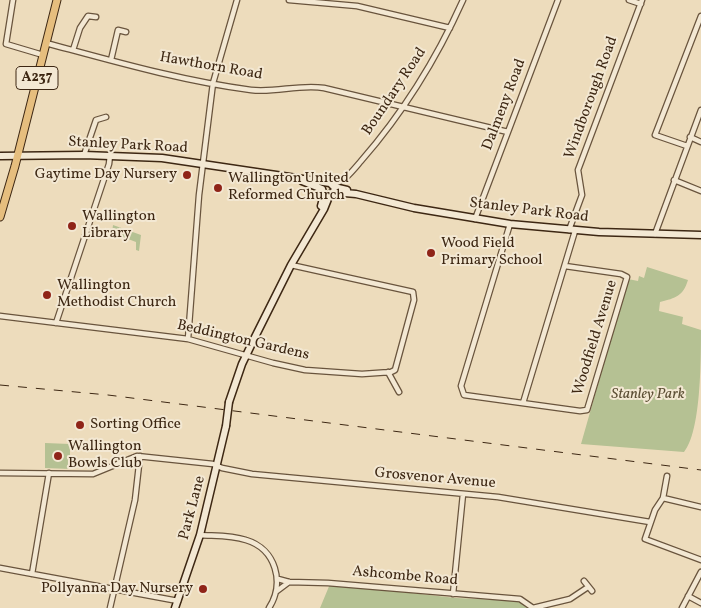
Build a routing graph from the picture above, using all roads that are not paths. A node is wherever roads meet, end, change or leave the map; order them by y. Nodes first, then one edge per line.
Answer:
1 (13, 0) edge
2 (57, 0) edge
3 (237, 0) edge
4 (289, 0) edge
5 (463, 0) edge
6 (558, 0) edge
7 (629, 0) edge
8 (641, 2) edge
9 (701, 16) edge
10 (96, 17) dead end
11 (450, 28) junction
12 (126, 32) dead end
13 (46, 43) junction
14 (73, 50) junction
15 (43, 55) junction
16 (111, 60) junction
17 (213, 83) junction
18 (403, 108) junction
19 (701, 110) edge
20 (106, 117) dead end
21 (508, 132) junction
22 (690, 138) junction
23 (701, 142) edge
24 (687, 146) junction
25 (84, 155) junction
26 (110, 155) junction
27 (0, 156) edge
28 (18, 156) junction
29 (203, 163) junction
30 (674, 180) junction
31 (329, 189) junction
32 (701, 191) edge
33 (0, 217) edge
34 (475, 219) junction
35 (510, 224) junction
36 (572, 230) junction
37 (654, 234) junction
38 (701, 235) edge
39 (290, 265) junction
40 (565, 266) junction
41 (0, 316) edge
42 (56, 323) junction
43 (188, 339) junction
44 (246, 356) junction
45 (388, 372) junction
46 (398, 392) dead end
47 (523, 403) junction
48 (140, 456) junction
49 (216, 466) junction
50 (0, 473) edge
51 (49, 473) junction
52 (667, 476) dead end
53 (463, 494) junction
54 (663, 498) junction
55 (701, 507) edge
56 (650, 522) junction
57 (200, 535) junction
58 (701, 560) edge
59 (0, 568) edge
60 (701, 572) edge
61 (32, 574) junction
62 (278, 579) junction
63 (584, 581) dead end
64 (289, 582) junction
65 (588, 586) junction
66 (114, 588) junction
67 (277, 591) junction
68 (592, 591) dead end
69 (453, 594) junction
70 (688, 596) junction
71 (178, 601) junction
72 (701, 603) edge
73 (110, 608) edge
74 (176, 608) edge
75 (269, 608) edge
76 (534, 608) edge
77 (682, 608) edge

1 - 15 street
2 - 13 main road, A237
3 - 17 street
4 - 11 street
5 - 11 street, Boundary Road
6 - 21 street, Dalmeny Road
7 - 8 street
8 - 36 street, Windborough Road
9 - 24 street
10 - 14 street
11 - 18 street, Boundary Road
12 - 16 street
13 - 14 street, Hawthorn Road
13 - 15 main road, A237
14 - 16 street, Hawthorn Road
15 - 28 main road, A237
16 - 17 street, Hawthorn Road
17 - 18 street, Hawthorn Road
17 - 29 street
18 - 21 street, Hawthorn Road
18 - 31 street, Boundary Road
19 - 22 street
20 - 25 street
21 - 34 street, Dalmeny Road
22 - 23 street
22 - 24 street
24 - 30 street
25 - 26 main road, Stanley Park Road
25 - 28 main road, Stanley Park Road
26 - 29 main road, Stanley Park Road
26 - 42 street
27 - 28 main road, Stanley Park Road
28 - 33 main road, A237
29 - 31 main road, Stanley Park Road
29 - 43 street
30 - 32 street
30 - 37 street
31 - 34 main road, Stanley Park Road
31 - 39 main road
34 - 35 main road, Stanley Park Road
35 - 36 main road, Stanley Park Road
35 - 47 street
36 - 37 main road, Stanley Park Road
36 - 40 street, Windborough Road
37 - 38 main road, Stanley Park Road
39 - 44 main road
39 - 45 street
40 - 47 street, Windborough Road
40 - 47 street, Woodfield Avenue
41 - 42 street, Beddington Gardens
42 - 43 street, Beddington Gardens
43 - 44 street, Beddington Gardens
44 - 45 street, Beddington Gardens
44 - 49 main road, Park Lane, bridge
45 - 46 street
48 - 49 street, Grosvenor Avenue
48 - 51 street
48 - 66 street
49 - 53 street, Grosvenor Avenue
49 - 57 main road, Park Lane
50 - 51 street
51 - 61 street
52 - 54 street
53 - 56 street, Grosvenor Avenue
53 - 69 street
54 - 55 street
54 - 56 street
56 - 58 street
57 - 62 street
57 - 71 main road, Park Lane
59 - 61 street
60 - 70 street
61 - 66 street
62 - 64 street, Ashcombe Road
62 - 67 street
63 - 65 street
64 - 67 street
64 - 69 street, Ashcombe Road
65 - 68 street
65 - 76 street
66 - 71 street
66 - 73 street
67 - 75 street
69 - 76 street, Ashcombe Road
70 - 72 street
70 - 77 street
71 - 74 main road, Park Lane

